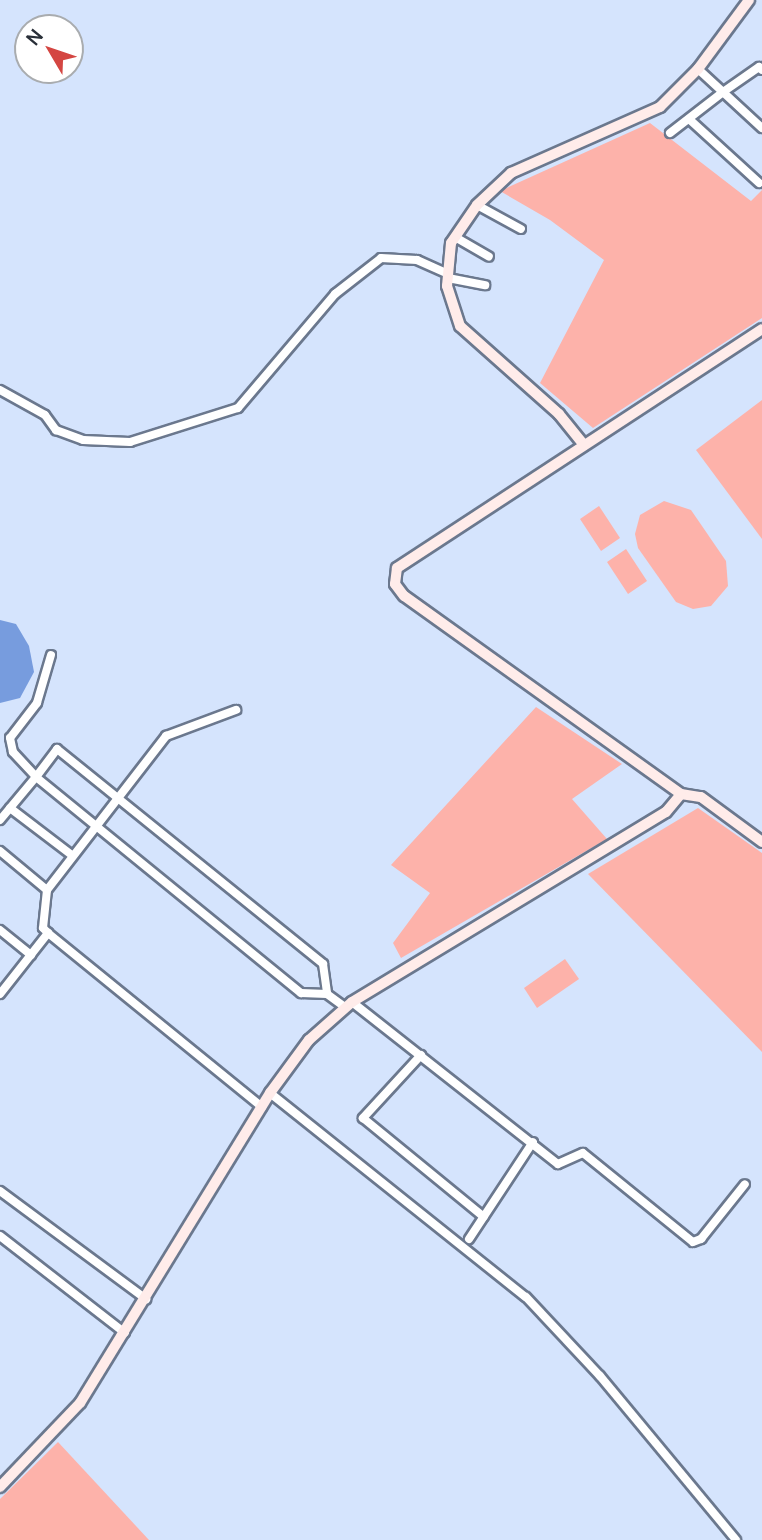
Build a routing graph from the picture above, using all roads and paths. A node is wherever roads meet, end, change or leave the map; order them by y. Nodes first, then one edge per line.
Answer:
1 (749, 0) edge
2 (698, 69) junction
3 (762, 70) edge
4 (723, 92) junction
5 (689, 119) junction
6 (762, 128) edge
7 (670, 133) dead end
8 (759, 183) dead end
9 (477, 205) junction
10 (521, 229) dead end
11 (455, 237) junction
12 (489, 257) dead end
13 (448, 276) junction
14 (485, 285) dead end
15 (762, 328) edge
16 (0, 390) edge
17 (584, 445) junction
18 (51, 655) dead end
19 (236, 710) dead end
20 (36, 777) junction
21 (681, 794) junction
22 (119, 799) junction
23 (6, 809) edge
24 (0, 820) edge
25 (96, 827) junction
26 (762, 842) edge
27 (0, 851) edge
28 (73, 856) junction
29 (47, 890) junction
30 (0, 930) edge
31 (48, 933) junction
32 (31, 955) junction
33 (0, 993) edge
34 (327, 993) junction
35 (349, 1004) junction
36 (421, 1055) junction
37 (270, 1093) junction
38 (262, 1107) junction
39 (533, 1142) junction
40 (745, 1184) dead end
41 (0, 1191) edge
42 (484, 1217) junction
43 (0, 1236) edge
44 (469, 1239) dead end
45 (146, 1299) junction
46 (125, 1333) junction
47 (0, 1487) edge
48 (736, 1540) edge

1 - 2 main road
2 - 4 street
2 - 9 main road
3 - 4 street
4 - 5 street
4 - 6 street
5 - 7 street
5 - 8 street
9 - 10 street
9 - 11 main road
11 - 12 street
11 - 13 main road
13 - 14 street
13 - 16 street
13 - 17 main road
15 - 17 main road
17 - 21 main road
18 - 20 street
19 - 22 street
20 - 22 street
20 - 23 street
20 - 25 street
21 - 26 main road
21 - 35 main road
22 - 25 street
22 - 34 street
23 - 24 street
23 - 28 street
25 - 28 street
25 - 34 street
27 - 29 street
28 - 29 street
29 - 31 street
30 - 32 street
31 - 32 street
31 - 38 street
32 - 33 street
34 - 35 street
35 - 36 street
35 - 37 main road
36 - 39 street
36 - 42 street
37 - 38 main road
37 - 48 street
38 - 45 main road
39 - 40 street
39 - 42 street
41 - 45 street
42 - 44 street
43 - 46 street
45 - 46 main road
46 - 47 main road

